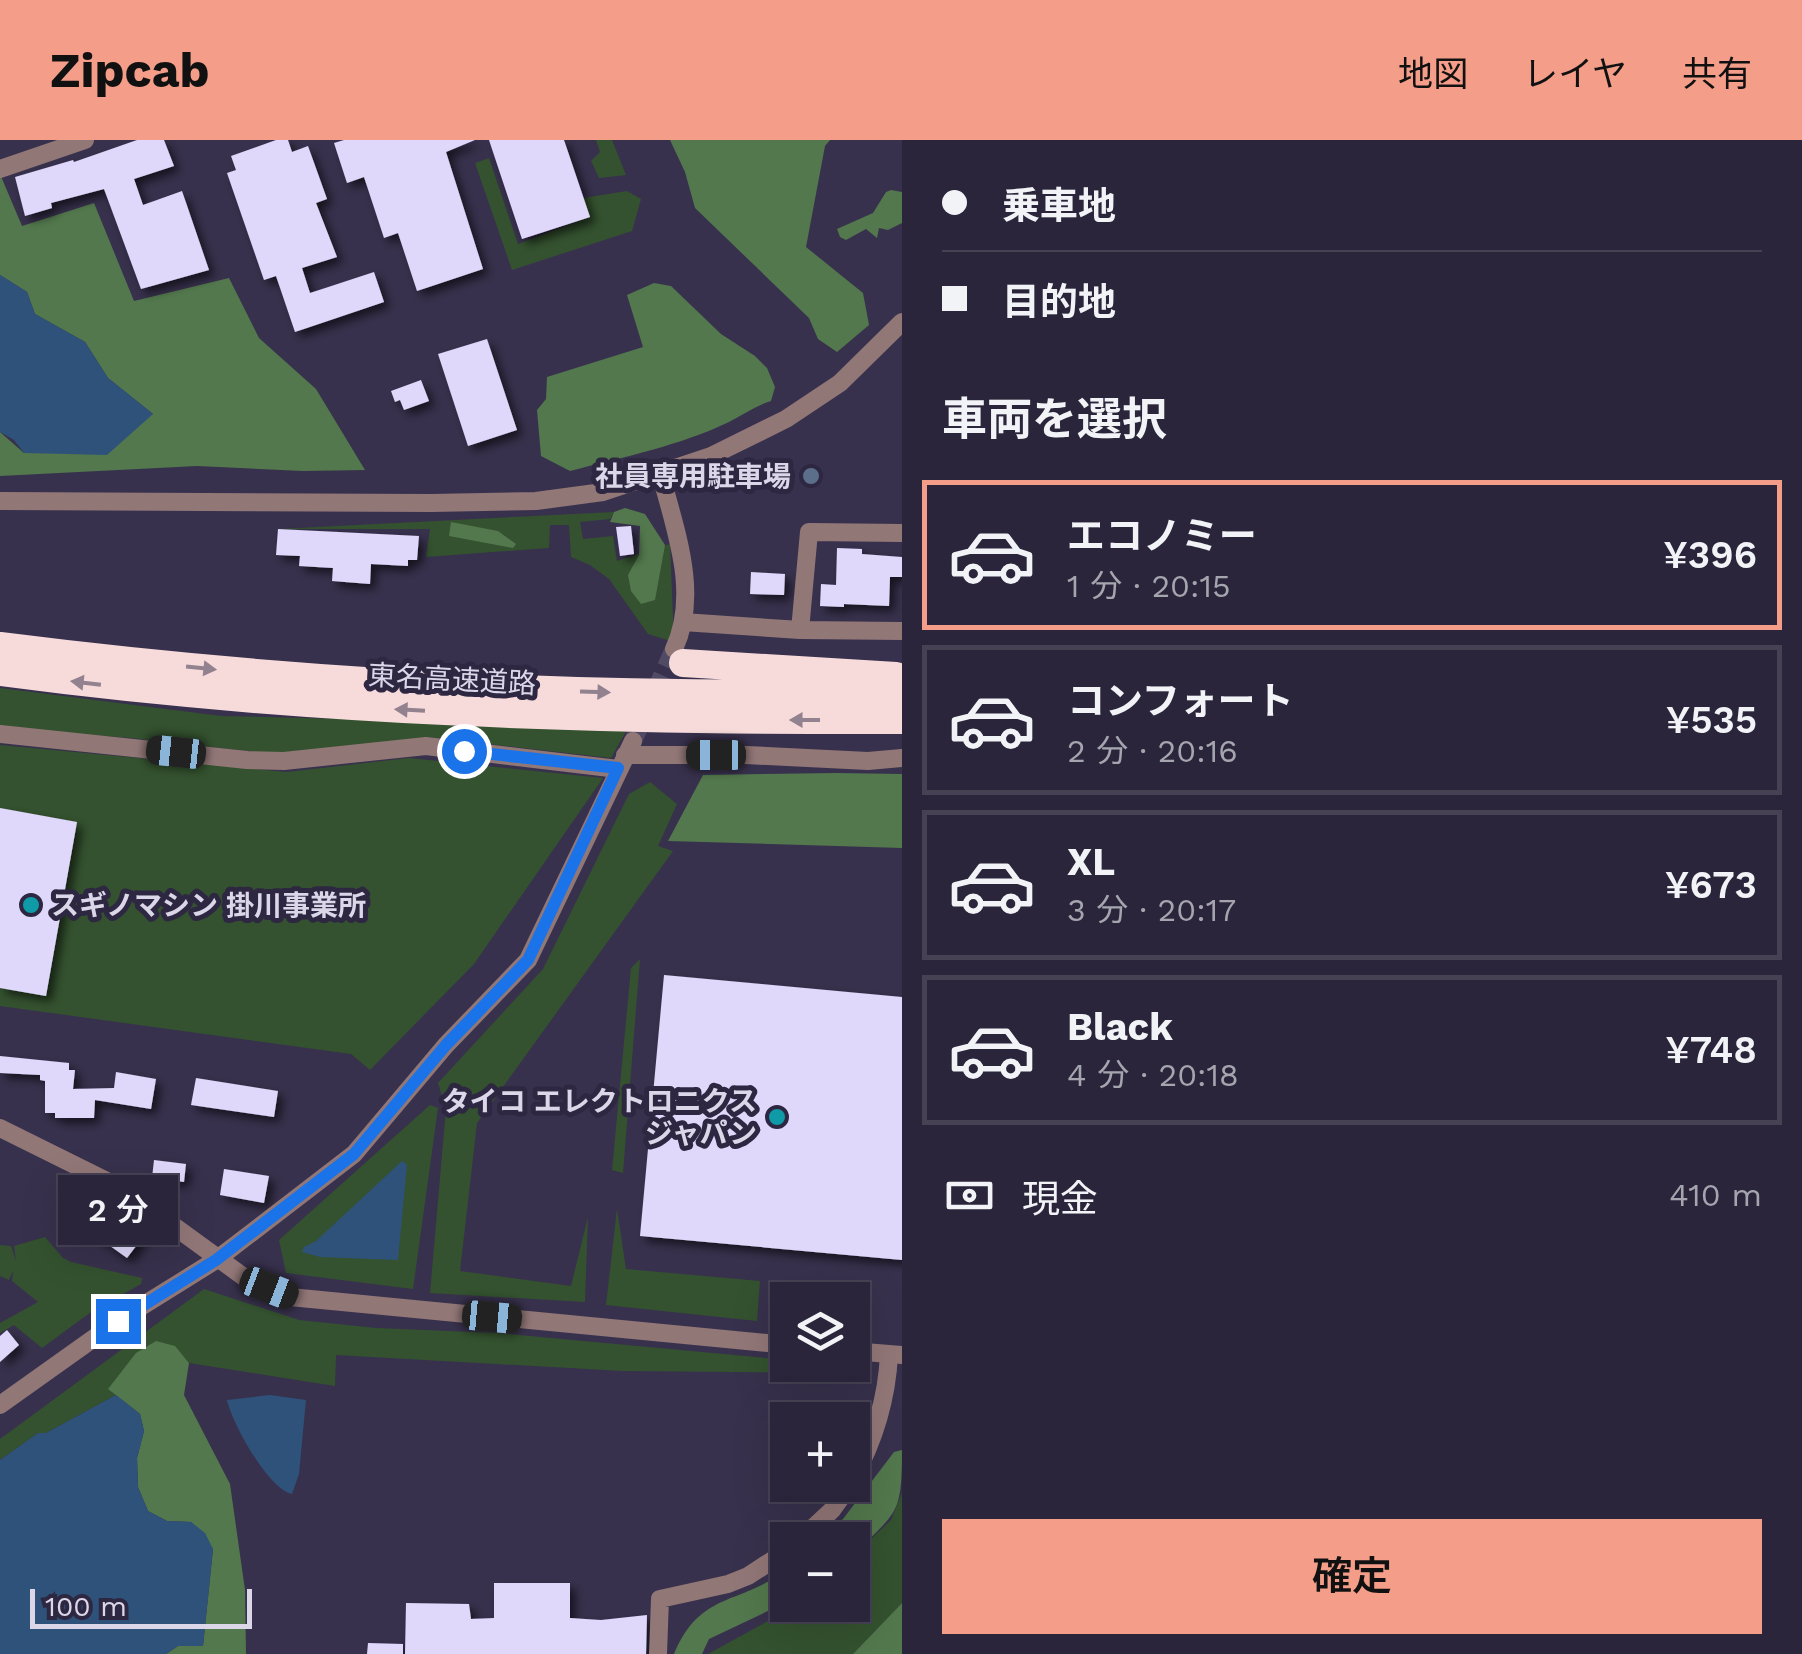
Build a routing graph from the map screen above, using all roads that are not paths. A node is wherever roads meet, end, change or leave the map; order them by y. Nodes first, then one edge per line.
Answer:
1 (85, 140) edge
2 (0, 169) edge
3 (902, 322) edge
4 (662, 475) junction
5 (0, 501) edge
6 (902, 533) edge
7 (684, 622) junction
8 (800, 630) junction
9 (902, 631) edge
10 (0, 646) edge
11 (679, 656) joint
12 (0, 672) edge
13 (902, 676) edge
14 (902, 692) edge
15 (902, 720) edge
16 (0, 734) edge
17 (625, 755) junction
18 (902, 758) edge
19 (0, 1128) edge
20 (216, 1260) junction
21 (770, 1343) edge
22 (870, 1353) edge
23 (896, 1355) edge
24 (0, 1405) edge
25 (870, 1444) edge
26 (838, 1502) edge
27 (819, 1522) edge
28 (770, 1561) edge
29 (658, 1654) edge

1 - 2 street
3 - 4 street
4 - 5 street
4 - 7 street
6 - 8 street
7 - 8 street
7 - 11 street
8 - 9 street
10 -> 14 highway, 東名高速道路
11 - 13 highway
15 -> 12 highway, 東名高速道路
16 - 17 street
17 - 18 street
17 - 20 street
19 - 20 street
20 - 21 street
20 - 24 street
22 - 23 street
23 - 25 street
26 - 27 street
28 - 29 street

